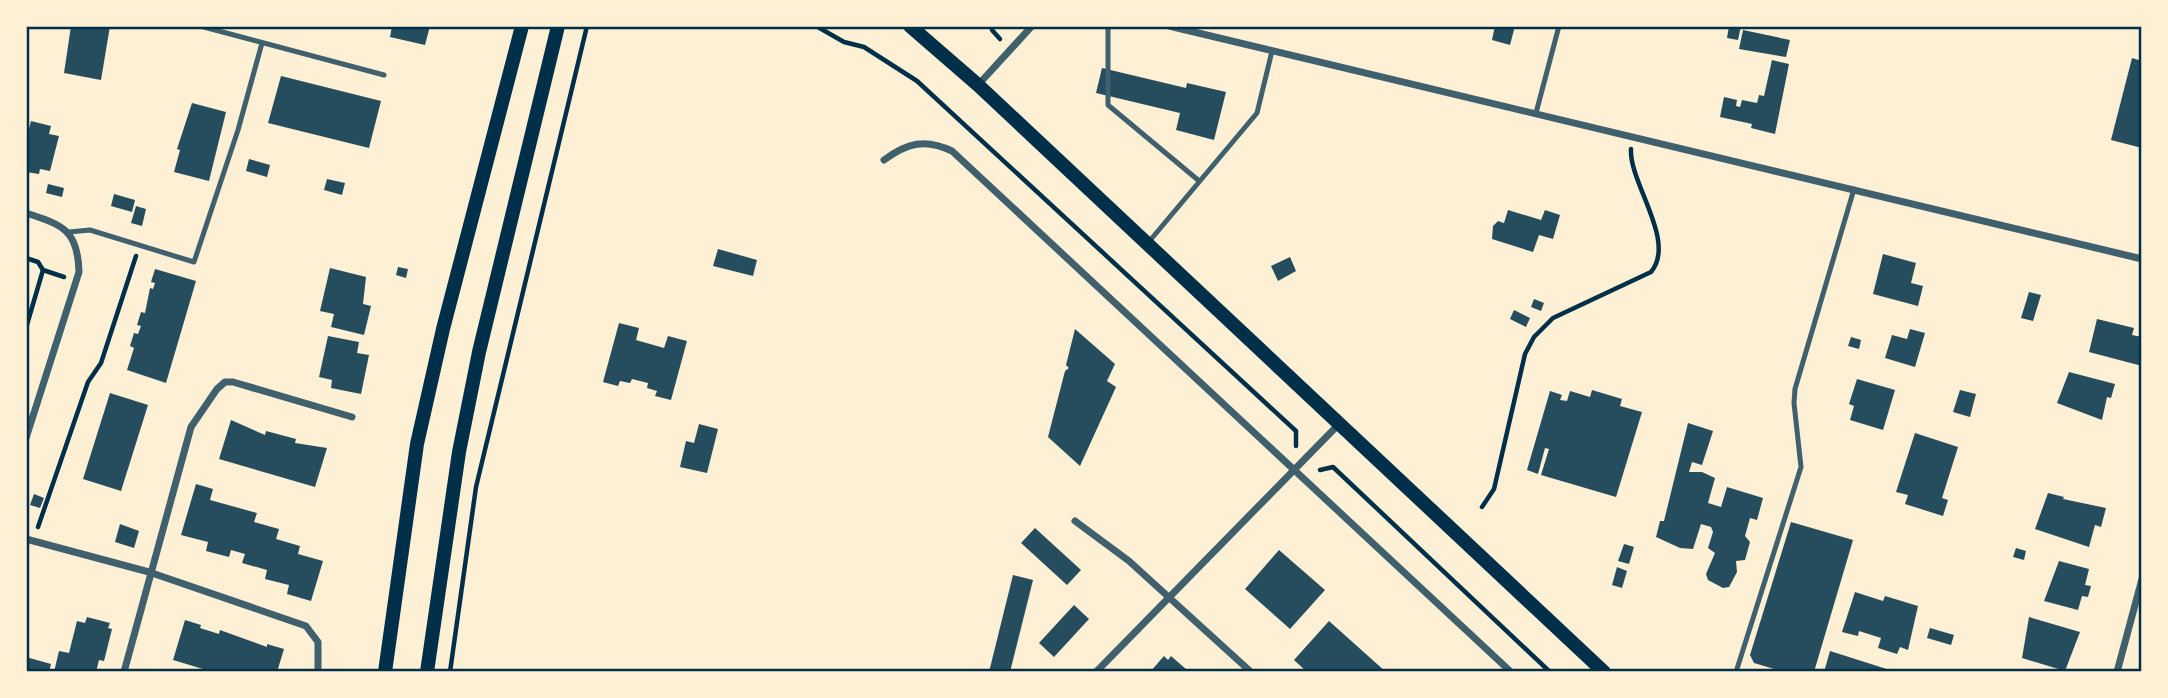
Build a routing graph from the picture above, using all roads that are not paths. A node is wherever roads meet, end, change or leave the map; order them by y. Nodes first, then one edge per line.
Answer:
1 (200, 26) edge
2 (522, 26) edge
3 (558, 26) edge
4 (910, 26) edge
5 (1032, 26) edge
6 (1108, 26) edge
7 (1169, 26) edge
8 (1559, 26) edge
9 (262, 43) junction
10 (1272, 51) junction
11 (384, 75) dead end
12 (978, 85) junction
13 (1536, 113) junction
14 (884, 160) dead end
15 (1198, 180) junction
16 (1854, 189) junction
17 (26, 213) edge
18 (69, 232) junction
19 (1147, 244) junction
20 (2142, 259) edge
21 (352, 417) dead end
22 (1339, 424) junction
23 (26, 438) edge
24 (1294, 469) junction
25 (1075, 521) dead end
26 (30, 540) edge
27 (149, 572) junction
28 (2142, 579) edge
29 (1170, 596) junction
30 (124, 672) edge
31 (317, 672) edge
32 (385, 672) edge
33 (427, 672) edge
34 (1096, 672) edge
35 (1251, 672) edge
36 (1511, 672) edge
37 (1604, 672) edge
38 (1736, 672) edge
39 (2117, 672) edge

1 - 9 lane
2 - 32 main road
3 - 33 main road
4 - 12 main road
5 - 12 street
6 - 15 lane
7 - 10 street
8 - 13 lane
9 - 11 lane
9 - 18 lane
10 - 13 street
10 - 15 lane
12 - 19 main road
13 - 16 street
14 - 24 street
15 - 19 lane
16 - 20 street
16 - 38 lane
17 - 18 street
18 - 23 street
19 - 22 main road
21 - 27 street
22 - 24 street
22 - 37 main road
24 - 29 street
24 - 36 street
25 - 29 street
26 - 27 street
27 - 30 street
27 - 31 street
28 - 39 street
29 - 34 street
29 - 35 street

